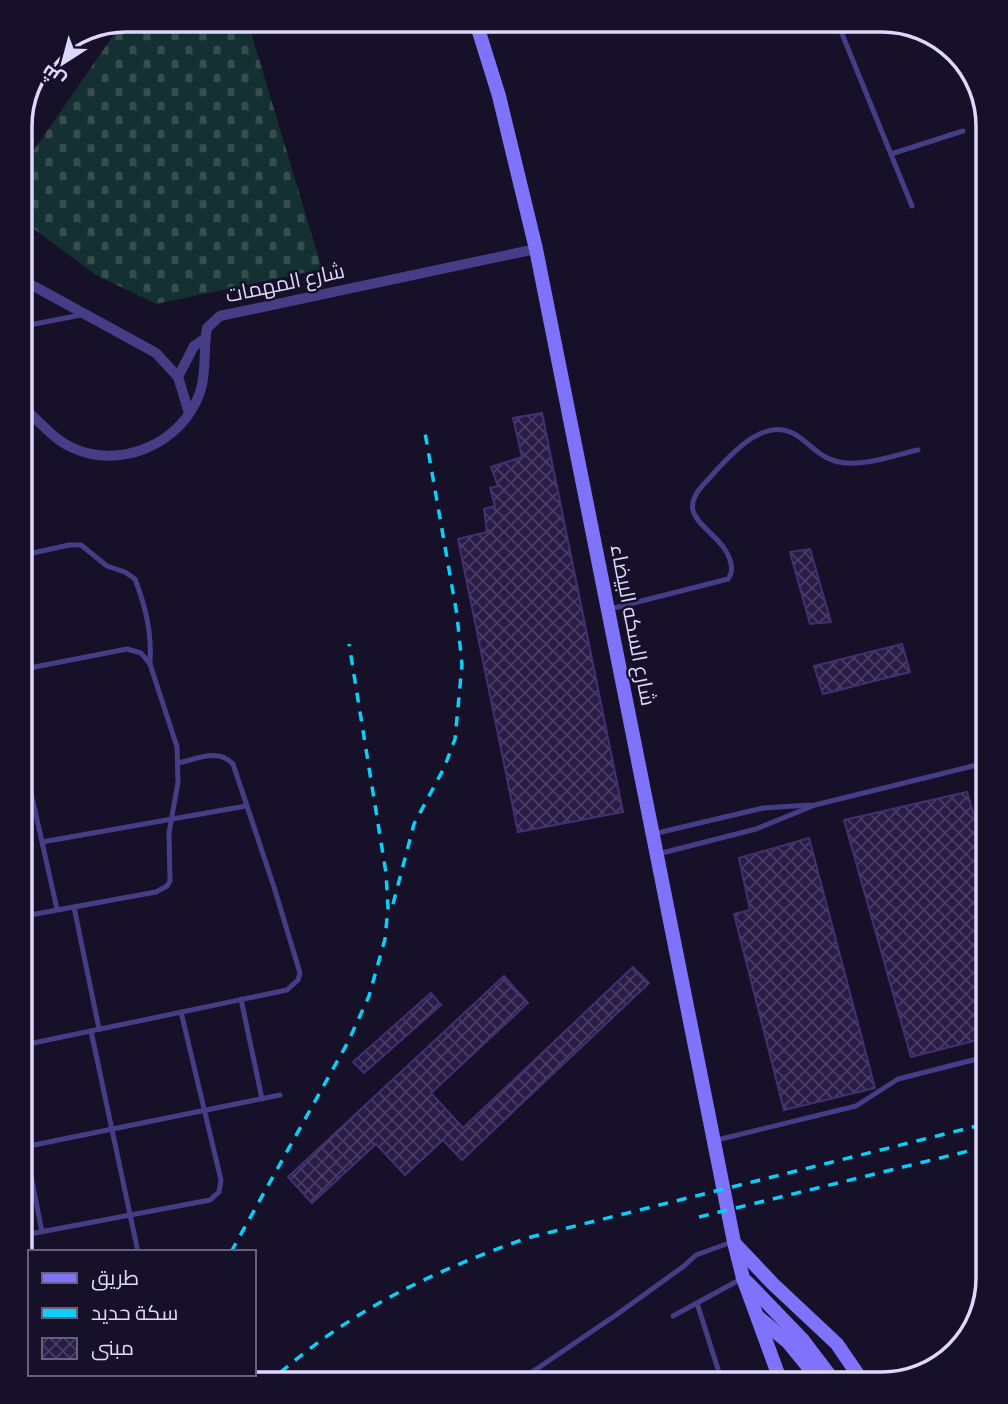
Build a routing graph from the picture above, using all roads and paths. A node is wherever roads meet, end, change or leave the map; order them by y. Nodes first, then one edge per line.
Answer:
1 (479, 32) edge
2 (840, 32) edge
3 (963, 131) dead end
4 (891, 154) junction
5 (912, 206) dead end
6 (536, 249) junction
7 (32, 285) edge
8 (85, 314) junction
9 (32, 324) edge
10 (206, 338) junction
11 (178, 377) junction
12 (189, 412) junction
13 (32, 416) edge
14 (918, 450) dead end
15 (32, 553) edge
16 (608, 610) junction
17 (150, 664) junction
18 (32, 665) edge
19 (178, 763) junction
20 (976, 765) edge
21 (32, 797) edge
22 (814, 805) junction
23 (246, 806) junction
24 (171, 819) junction
25 (653, 834) junction
26 (42, 842) junction
27 (657, 854) junction
28 (74, 907) junction
29 (57, 909) junction
30 (32, 914) edge
31 (241, 999) junction
32 (181, 1012) junction
33 (99, 1029) junction
34 (91, 1031) junction
35 (32, 1042) edge
36 (976, 1059) edge
37 (281, 1095) dead end
38 (262, 1099) junction
39 (204, 1111) junction
40 (112, 1129) junction
41 (714, 1141) junction
42 (32, 1145) edge
43 (32, 1187) edge
44 (131, 1216) junction
45 (43, 1232) junction
46 (32, 1234) edge
47 (734, 1242) junction
48 (138, 1250) edge
49 (743, 1278) junction
50 (697, 1303) junction
51 (673, 1316) dead end
52 (757, 1316) junction
53 (532, 1372) edge
54 (719, 1372) edge
55 (777, 1372) edge
56 (812, 1372) edge
57 (828, 1372) edge
58 (856, 1372) edge

1 - 6 street, شارع السكه البيضاء
2 - 4 lane
3 - 4 lane
4 - 5 lane
6 - 10 street, شارع المهمات
6 - 16 street, شارع السكه البيضاء
7 - 8 street
8 - 9 lane
8 - 11 street
10 - 11 street, شارع المهمات
10 - 12 street
11 - 12 street
12 - 13 street
14 - 16 lane
15 - 17 lane
16 - 25 street, شارع السكه البيضاء
17 - 18 lane
17 - 19 lane
19 - 23 lane
19 - 24 lane
20 - 22 lane
21 - 26 lane
22 - 25 lane
22 - 27 lane
23 - 24 lane
23 - 31 lane
24 - 26 lane
24 - 28 lane
25 - 27 street, شارع السكه البيضاء
26 - 29 lane
27 - 41 street, شارع السكه البيضاء
28 - 29 lane
28 - 33 lane
29 - 30 lane
31 - 32 lane
31 - 38 lane
32 - 33 lane
32 - 39 lane
33 - 34 lane
34 - 35 lane
34 - 40 lane
36 - 41 lane
37 - 38 lane
38 - 39 lane
39 - 40 lane
39 - 44 lane
40 - 42 lane
40 - 44 lane
41 - 47 street, شارع السكه البيضاء
43 - 45 lane
44 - 45 lane
44 - 48 lane
45 - 46 lane
47 - 49 street, شارع السكه البيضاء
47 - 53 lane
47 - 58 street
49 - 50 lane
49 - 52 street, شارع السكه البيضاء
49 - 57 street
50 - 51 lane
50 - 54 lane
52 - 55 street, شارع السكه البيضاء
52 - 56 street

